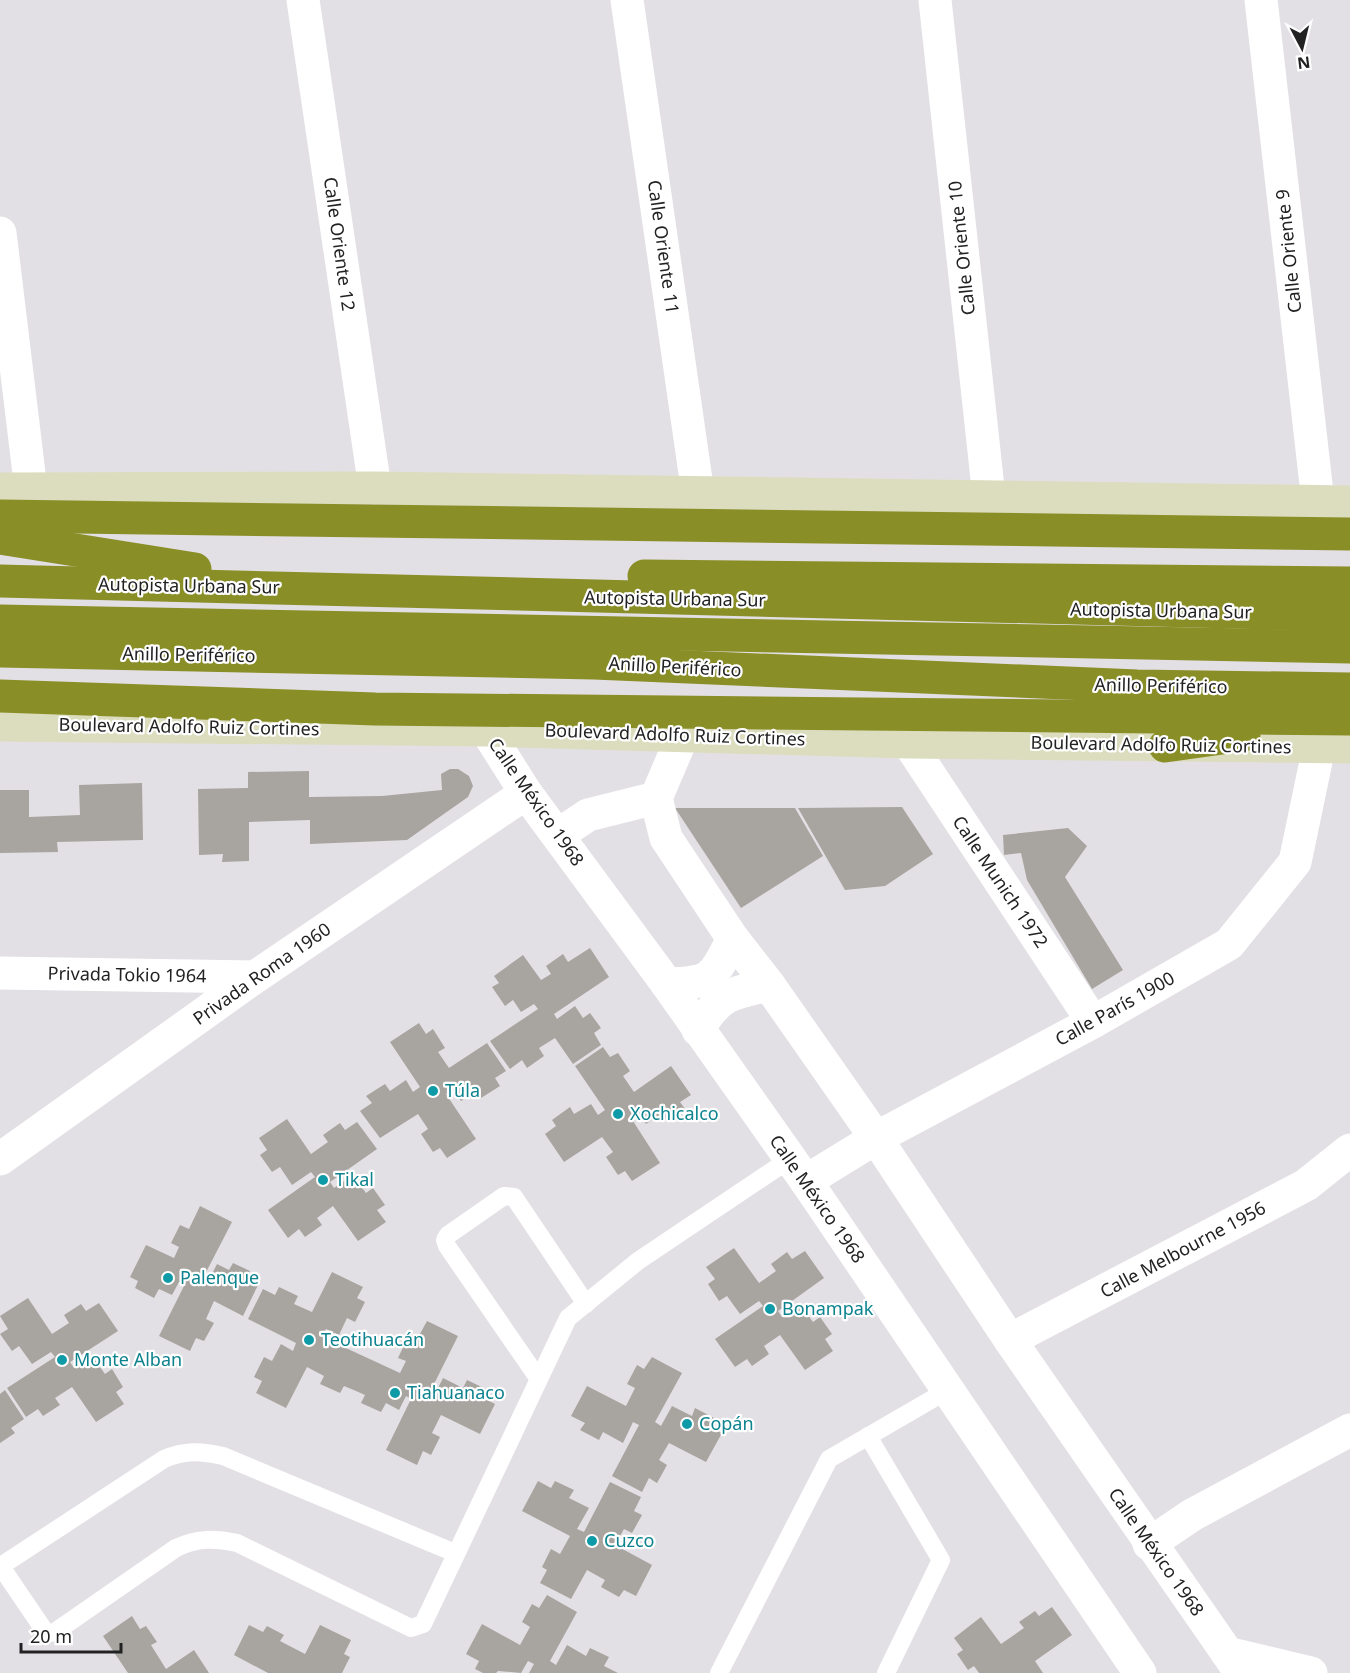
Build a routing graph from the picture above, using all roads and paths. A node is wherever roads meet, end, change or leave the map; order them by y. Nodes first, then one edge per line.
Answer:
1 (303, 0) edge
2 (627, 0) edge
3 (935, 0) edge
4 (1261, 0) edge
5 (0, 233) edge
6 (375, 488) junction
7 (16, 489) edge
8 (698, 494) junction
9 (989, 497) junction
10 (1318, 502) junction
11 (1350, 502) edge
12 (0, 516) edge
13 (1350, 534) edge
14 (0, 538) edge
15 (0, 565) edge
16 (206, 571) junction
17 (0, 581) edge
18 (1350, 583) edge
19 (1350, 615) edge
20 (0, 621) edge
21 (1350, 647) edge
22 (0, 651) edge
23 (1350, 689) edge
24 (0, 696) edge
25 (1350, 719) edge
26 (0, 725) edge
27 (486, 730) junction
28 (683, 735) junction
29 (908, 742) junction
30 (1166, 746) junction
31 (1335, 747) edge
32 (526, 792) junction
33 (656, 798) junction
34 (558, 834) junction
35 (733, 939) junction
36 (0, 973) edge
37 (255, 978) junction
38 (667, 984) junction
39 (769, 985) junction
40 (1093, 1022) junction
41 (698, 1030) junction
42 (876, 1138) junction
43 (1350, 1150) edge
44 (0, 1159) edge
45 (798, 1170) junction
46 (586, 1304) junction
47 (1010, 1340) junction
48 (538, 1378) junction
49 (948, 1390) junction
50 (1350, 1430) edge
51 (868, 1437) junction
52 (1149, 1544) junction
53 (455, 1553) junction
54 (1234, 1663) edge
55 (718, 1673) edge
56 (886, 1673) edge
57 (1140, 1673) edge
58 (1311, 1673) edge

1 - 6 street, Calle Oriente 12
2 - 8 street, Calle Oriente 11
3 - 9 street, Calle Oriente 10
4 - 10 street, Calle Oriente 9
5 - 7 street
6 - 7 main road
6 - 8 main road
8 - 9 main road
9 - 10 main road
10 - 11 main road
12 - 13 highway
14 - 16 highway
15 - 16 highway
16 - 18 highway
17 - 19 highway, Autopista Urbana Sur
20 - 21 highway, Autopista Urbana Sur
22 - 23 highway, Anillo Periférico
24 - 25 highway
25 - 30 highway
26 - 27 main road, Boulevard Adolfo Ruiz Cortines
27 - 28 main road, Boulevard Adolfo Ruiz Cortines
27 - 32 street, Calle México 1968
28 - 29 main road, Boulevard Adolfo Ruiz Cortines
28 - 33 street
29 - 30 main road, Boulevard Adolfo Ruiz Cortines
29 - 40 street, Calle Munich 1972
30 - 31 main road, Boulevard Adolfo Ruiz Cortines
31 - 40 street, Calle París 1900
32 - 34 street, Calle México 1968
32 - 37 street, Privada Roma 1960
33 - 34 street
33 - 35 street, Calle México 1968
34 - 38 street, Calle México 1968
35 - 38 street
35 - 39 street, Calle México 1968
36 - 37 street, Privada Tokio 1964
37 - 44 street, Privada Roma 1960
38 - 41 street, Calle México 1968
39 - 41 street
39 - 42 street, Calle México 1968
40 - 42 street, Calle París 1900
41 - 45 street, Calle México 1968
42 - 45 street, Calle París 1900
42 - 47 street, Calle México 1968
43 - 47 street, Calle Melbourne 1956
45 - 46 lane
45 - 49 street, Calle México 1968
46 - 48 lane
46 - 48 lane
47 - 52 street, Calle México 1968
48 - 53 lane
49 - 51 lane
49 - 57 street, Calle México 1968
50 - 52 street
51 - 55 lane
51 - 56 lane
52 - 54 street, Calle México 1968
53 - 53 lane
54 - 58 street

